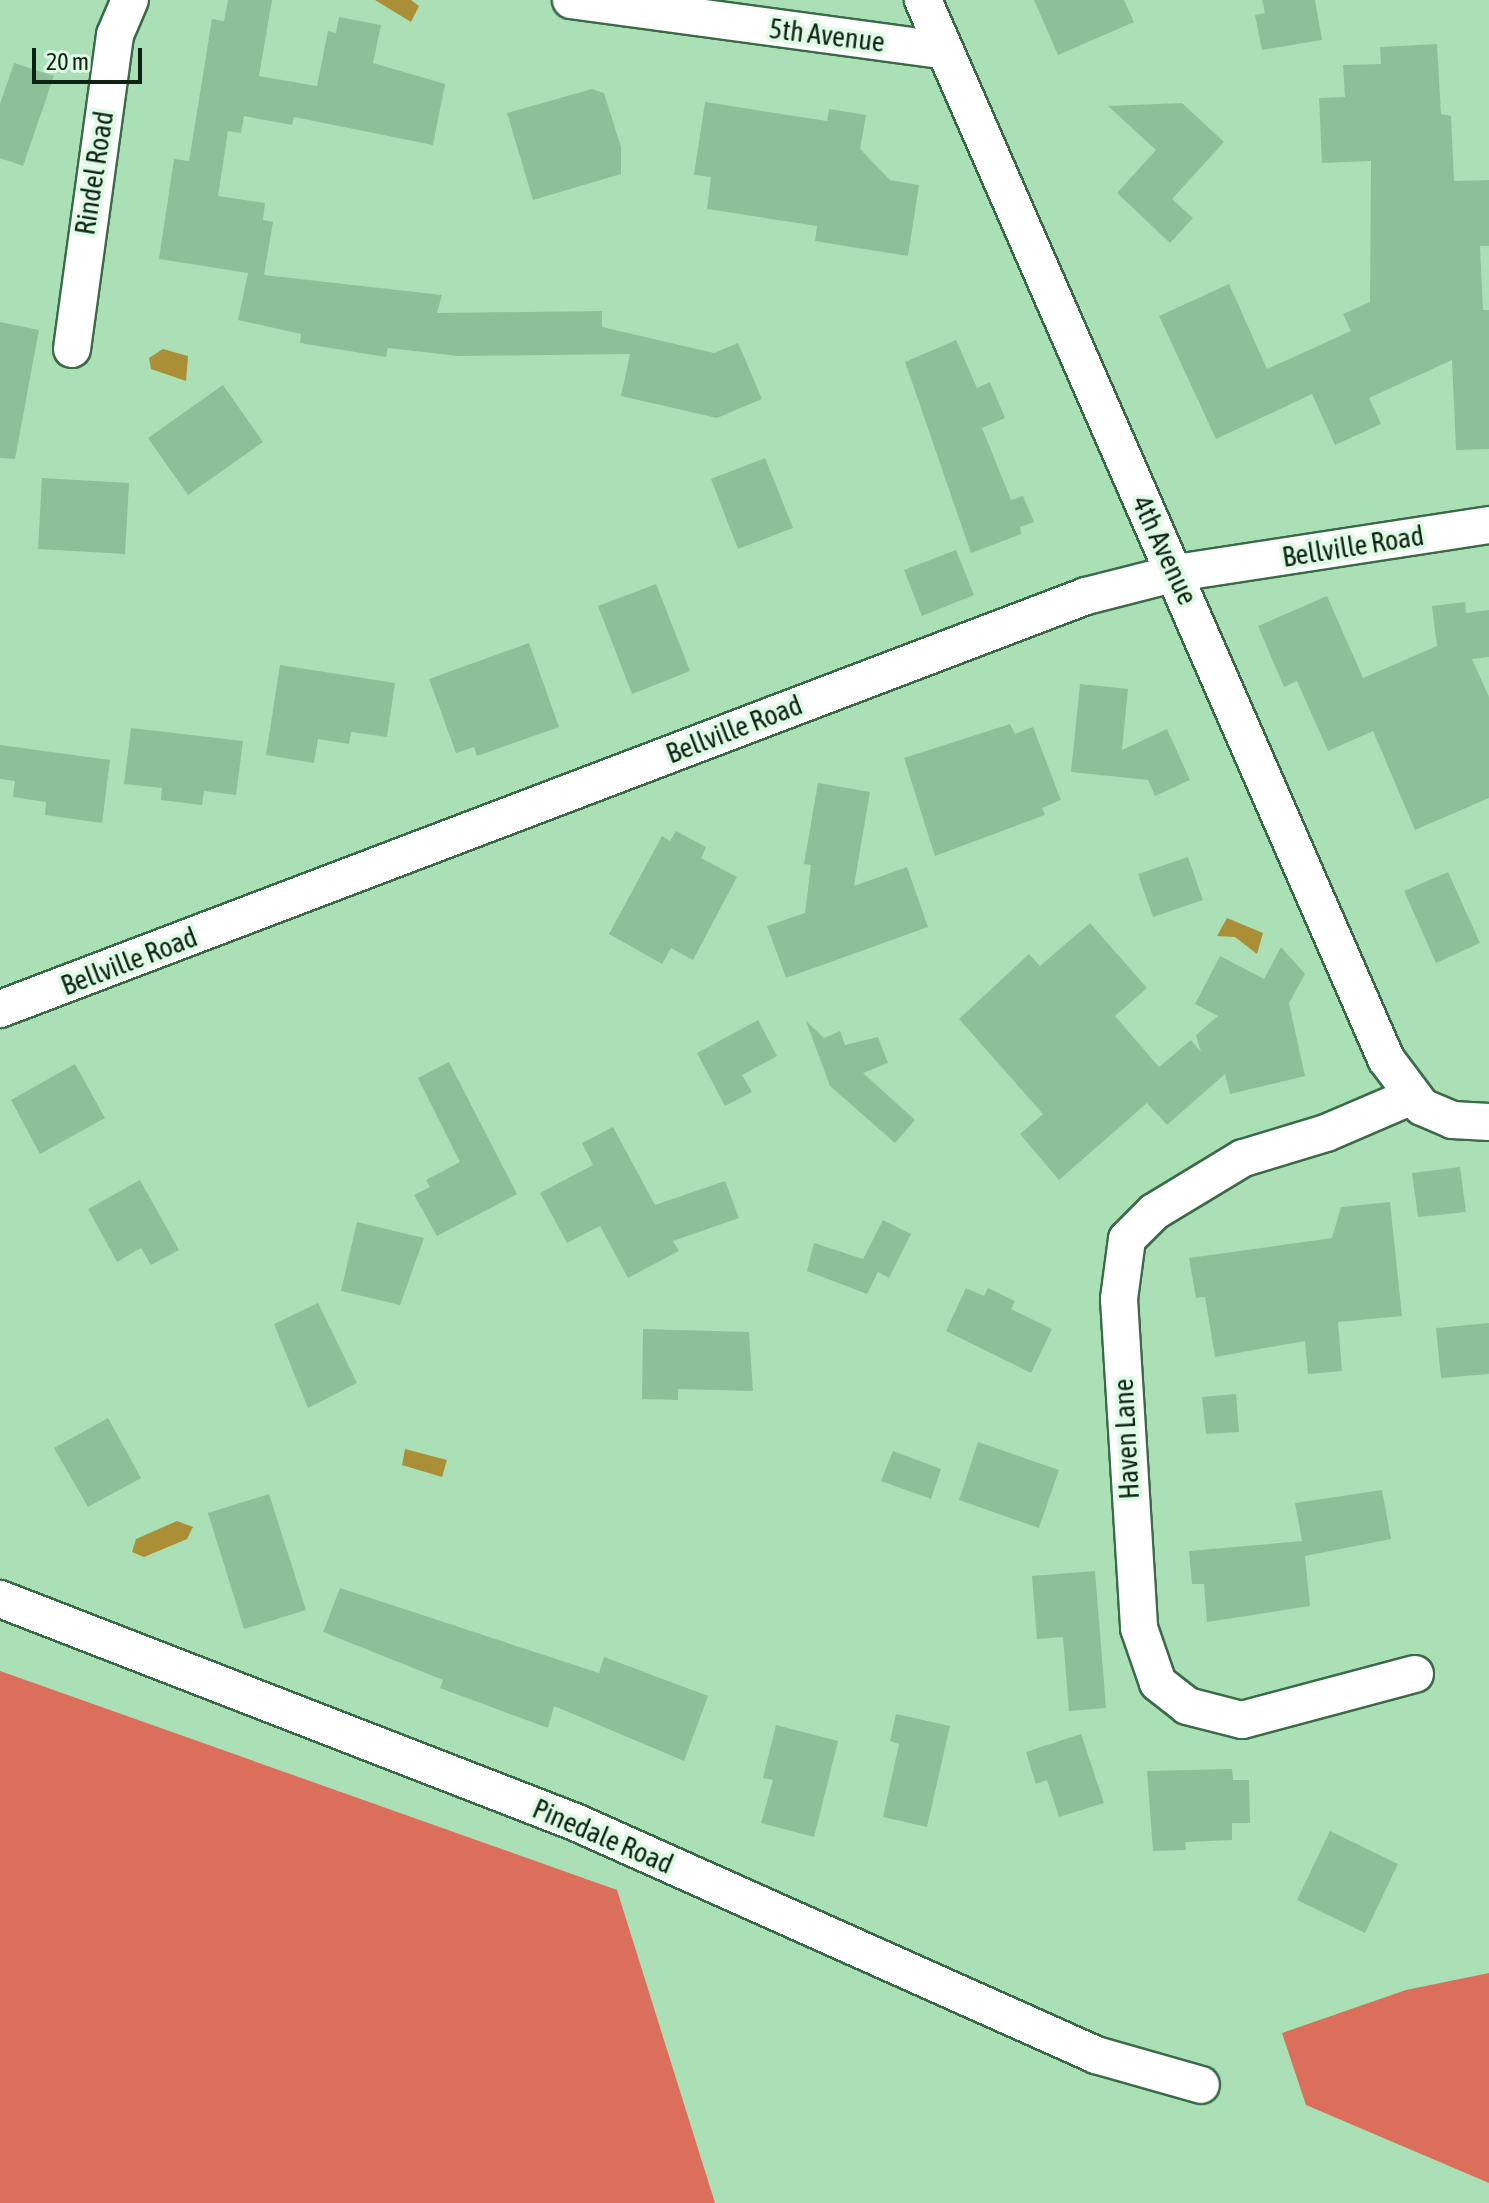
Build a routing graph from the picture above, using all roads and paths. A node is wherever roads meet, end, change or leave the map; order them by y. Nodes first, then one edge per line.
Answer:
1 (130, 0) edge
2 (571, 0) edge
3 (923, 0) edge
4 (941, 50) junction
5 (72, 349) dead end
6 (1489, 525) edge
7 (1176, 573) junction
8 (0, 1009) edge
9 (1410, 1097) junction
10 (1489, 1122) edge
11 (0, 1599) edge
12 (1415, 1674) dead end
13 (1201, 2085) dead end

1 - 5 street, Rindel Road
2 - 4 street, 5th Avenue
3 - 4 street, 4th Avenue
4 - 7 street, 4th Avenue
6 - 7 street, Bellville Road
7 - 8 street, Bellville Road
7 - 9 street, 4th Avenue
9 - 10 street
9 - 12 street, Haven Lane
11 - 13 street, Pinedale Road

